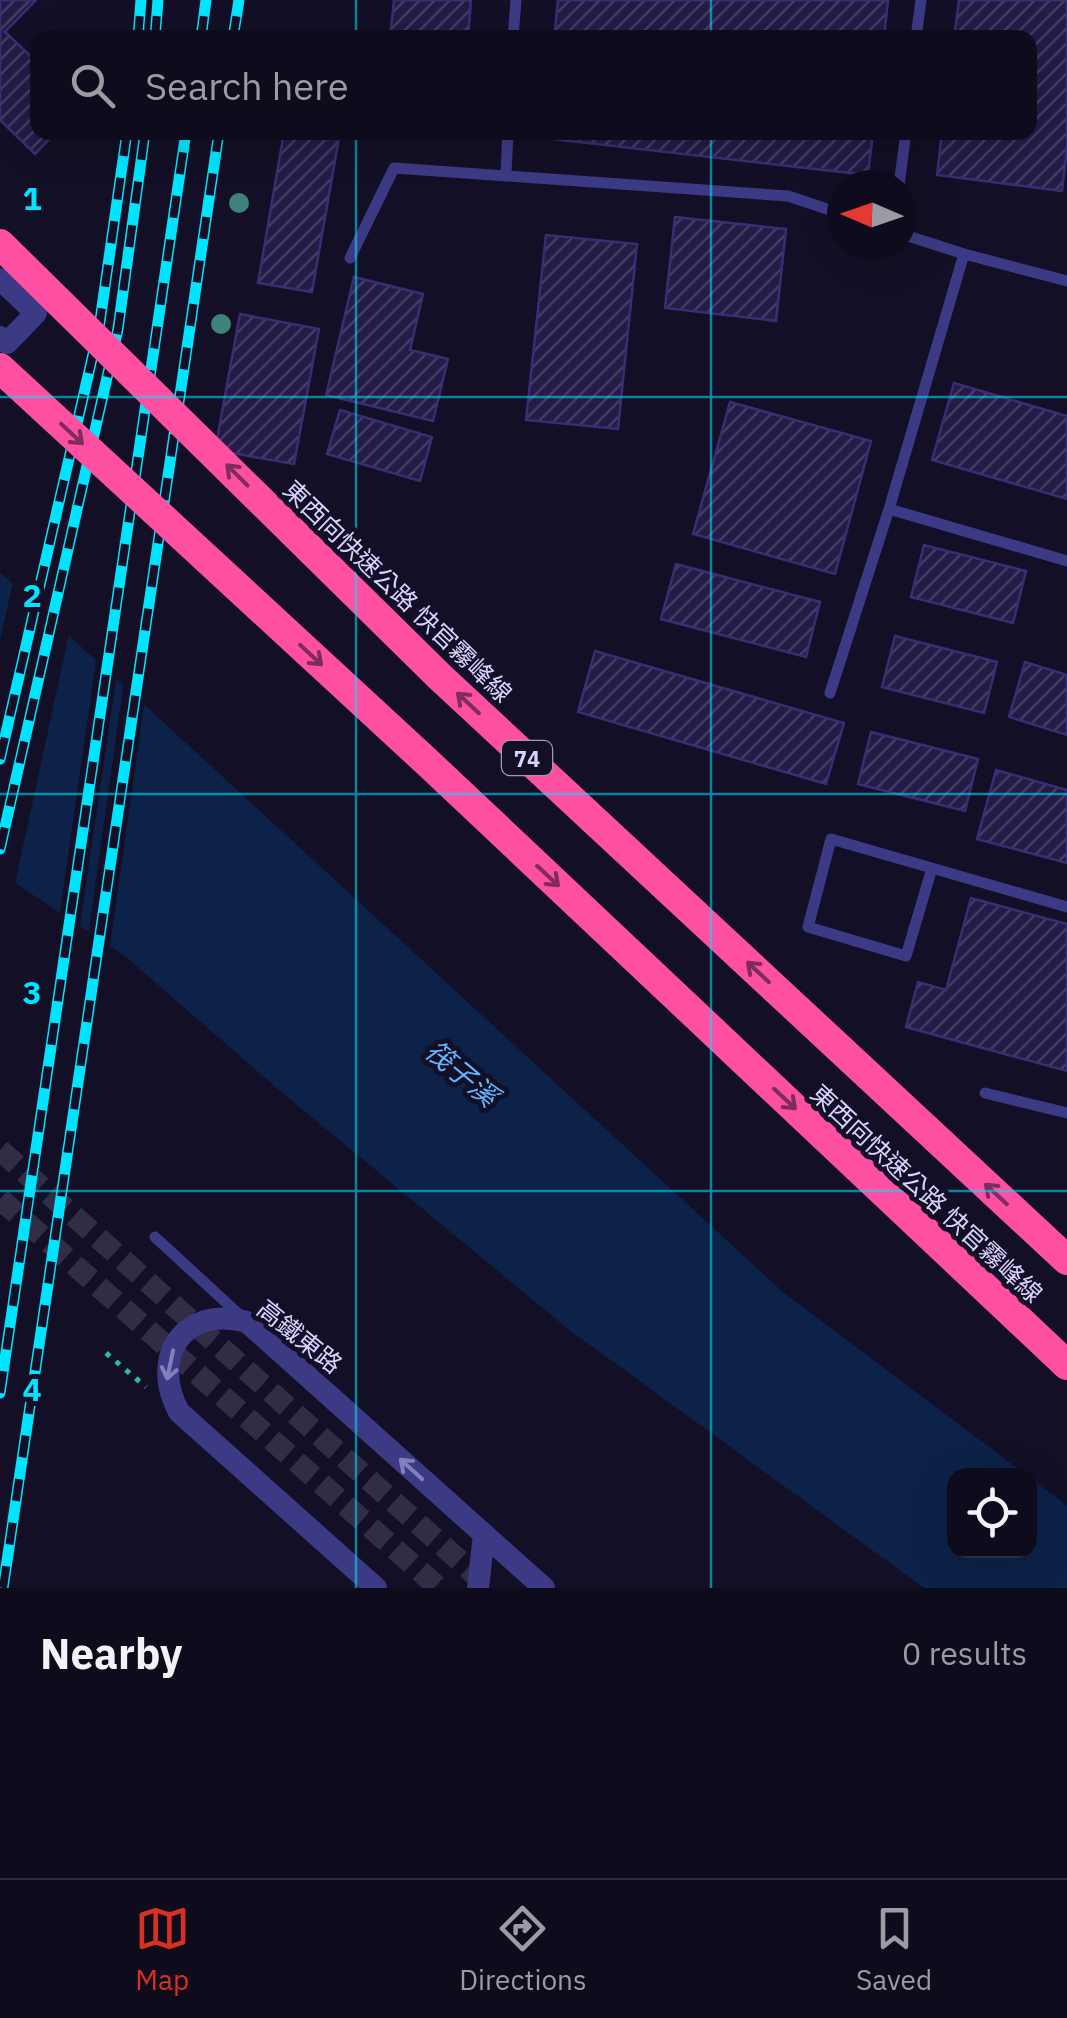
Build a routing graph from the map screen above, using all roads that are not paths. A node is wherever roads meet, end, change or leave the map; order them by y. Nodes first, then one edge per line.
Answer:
1 (516, 0) edge
2 (921, 0) edge
3 (514, 30) edge
4 (917, 30) edge
5 (508, 140) edge
6 (905, 140) edge
7 (902, 170) edge
8 (506, 173) junction
9 (827, 209) edge
10 (917, 239) edge
11 (0, 244) edge
12 (964, 254) junction
13 (350, 258) dead end
14 (0, 278) edge
15 (1067, 280) edge
16 (0, 337) edge
17 (0, 368) edge
18 (889, 509) junction
19 (1067, 561) edge
20 (830, 693) dead end
21 (932, 868) junction
22 (1067, 907) edge
23 (984, 1094) dead end
24 (1067, 1113) edge
25 (155, 1236) dead end
26 (1067, 1260) edge
27 (247, 1322) junction
28 (1067, 1366) edge
29 (484, 1534) junction
30 (376, 1588) edge
31 (478, 1588) edge
32 (544, 1588) edge

1 - 3 lane
2 - 4 lane
5 - 8 lane
6 - 7 lane
8 - 9 lane
8 - 13 lane
10 - 12 lane
26 -> 11 highway, 東西向快速公路 快官霧峰線 / 74, bridge
12 - 15 lane
12 - 18 lane
14 - 16 street
17 -> 28 highway, 東西向快速公路 快官霧峰線, bridge
18 - 19 lane
18 - 20 lane
21 - 21 lane
21 - 22 lane
23 - 24 lane
25 - 27 lane
29 -> 27 street, 高鐵東路
27 -> 30 street, 高鐵東路
29 - 31 street
29 - 32 street, 高鐵東路

